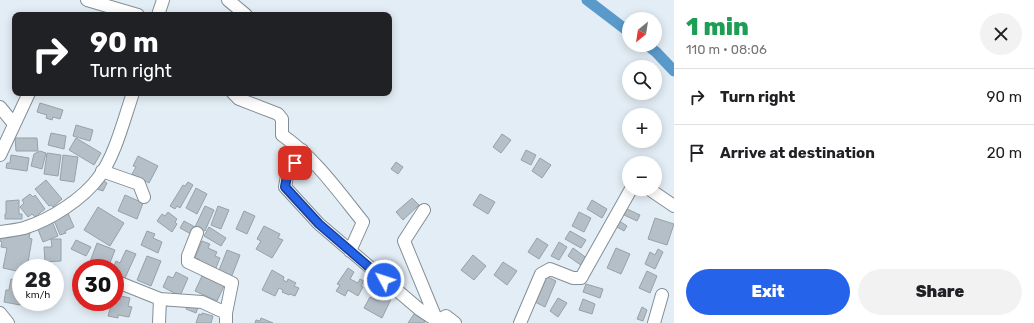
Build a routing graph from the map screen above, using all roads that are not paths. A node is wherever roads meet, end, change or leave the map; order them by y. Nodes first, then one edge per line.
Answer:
1 (87, 0) edge
2 (163, 0) edge
3 (228, 0) edge
4 (128, 12) edge
5 (159, 12) edge
6 (242, 12) edge
7 (27, 96) edge
8 (132, 96) edge
9 (236, 96) edge
10 (0, 108) edge
11 (14, 124) junction
12 (302, 150) junction
13 (0, 155) edge
14 (102, 171) junction
15 (626, 196) edge
16 (659, 196) edge
17 (144, 197) dead end
18 (674, 206) edge
19 (424, 210) dead end
20 (0, 232) edge
21 (197, 233) dead end
22 (350, 251) junction
23 (124, 285) edge
24 (662, 295) dead end
25 (160, 299) junction
26 (0, 313) edge
27 (226, 318) edge
28 (436, 322) edge
29 (8, 323) edge
30 (159, 323) edge
31 (455, 323) edge
32 (520, 323) edge
33 (654, 323) edge

1 - 4 street
2 - 5 street
3 - 6 street
7 - 11 street
8 - 14 street
9 - 12 street
10 - 11 street
11 - 13 street
12 - 22 street
12 - 22 street
14 - 17 street
14 - 20 street
15 - 32 street
16 - 18 street
19 - 28 street
21 - 27 street
22 - 28 street
23 - 25 street
24 - 33 street
25 - 27 street
25 - 30 street
26 - 29 street
28 - 31 street

